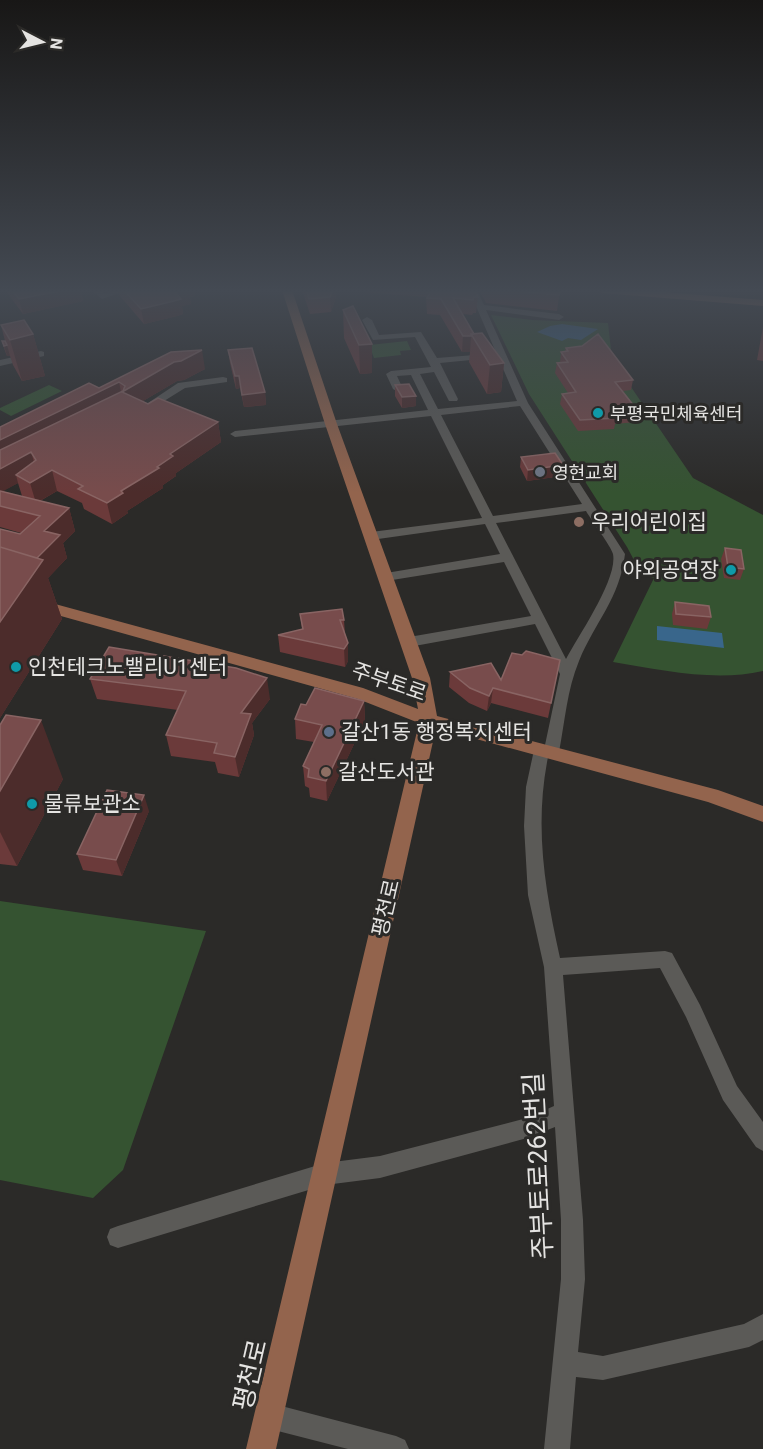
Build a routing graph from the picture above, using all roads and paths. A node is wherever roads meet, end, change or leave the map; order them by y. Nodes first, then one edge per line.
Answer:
1 (26, 358) edge
2 (309, 358) edge
3 (431, 358) edge
4 (475, 358) edge
5 (503, 358) edge
6 (3, 363) edge
7 (435, 365) junction
8 (414, 372) junction
9 (0, 374) edge
10 (223, 380) dead end
11 (398, 389) edge
12 (453, 399) dead end
13 (523, 403) junction
14 (141, 411) edge
15 (434, 413) junction
16 (331, 424) junction
17 (235, 434) dead end
18 (588, 507) junction
19 (490, 520) junction
20 (371, 536) junction
21 (508, 557) junction
22 (386, 577) junction
23 (0, 594) edge
24 (539, 619) junction
25 (409, 642) junction
26 (567, 674) junction
27 (429, 720) junction
28 (547, 751) junction
29 (763, 814) edge
30 (553, 967) junction
31 (565, 1112) junction
32 (763, 1140) edge
33 (325, 1174) junction
34 (118, 1237) dead end
35 (763, 1326) edge
36 (566, 1362) junction
37 (270, 1416) junction
38 (261, 1449) edge
39 (396, 1449) edge
40 (556, 1449) edge

1 - 6 street
2 - 16 main road, 평천로
3 - 7 street
4 - 7 street
5 - 13 street, 주부토로262번길
6 - 9 street
7 - 8 street
7 - 12 street
8 - 11 street
8 - 15 street
10 - 14 street
13 - 15 street
13 - 18 street, 주부토로262번길
15 - 16 street
15 - 19 street
16 - 17 street
16 - 20 main road, 평천로
18 - 19 street
18 - 26 street, 주부토로262번길
19 - 20 street
19 - 21 street
20 - 22 main road, 평천로
21 - 22 street
21 - 24 street
22 - 25 main road, 평천로
23 - 27 main road, 주부토로
24 - 25 street
24 - 26 street
25 - 27 main road, 평천로
26 - 28 street, 주부토로262번길
27 - 28 main road, 주부토로
27 - 33 main road, 평천로
28 - 29 main road, 주부토로
28 - 30 street, 주부토로262번길
30 - 31 street, 주부토로262번길
30 - 32 street
31 - 33 street
31 - 36 street, 주부토로262번길
33 - 34 street
33 - 37 main road, 평천로
35 - 36 street
36 - 40 street, 주부토로262번길
37 - 38 main road, 평천로
37 - 39 street

